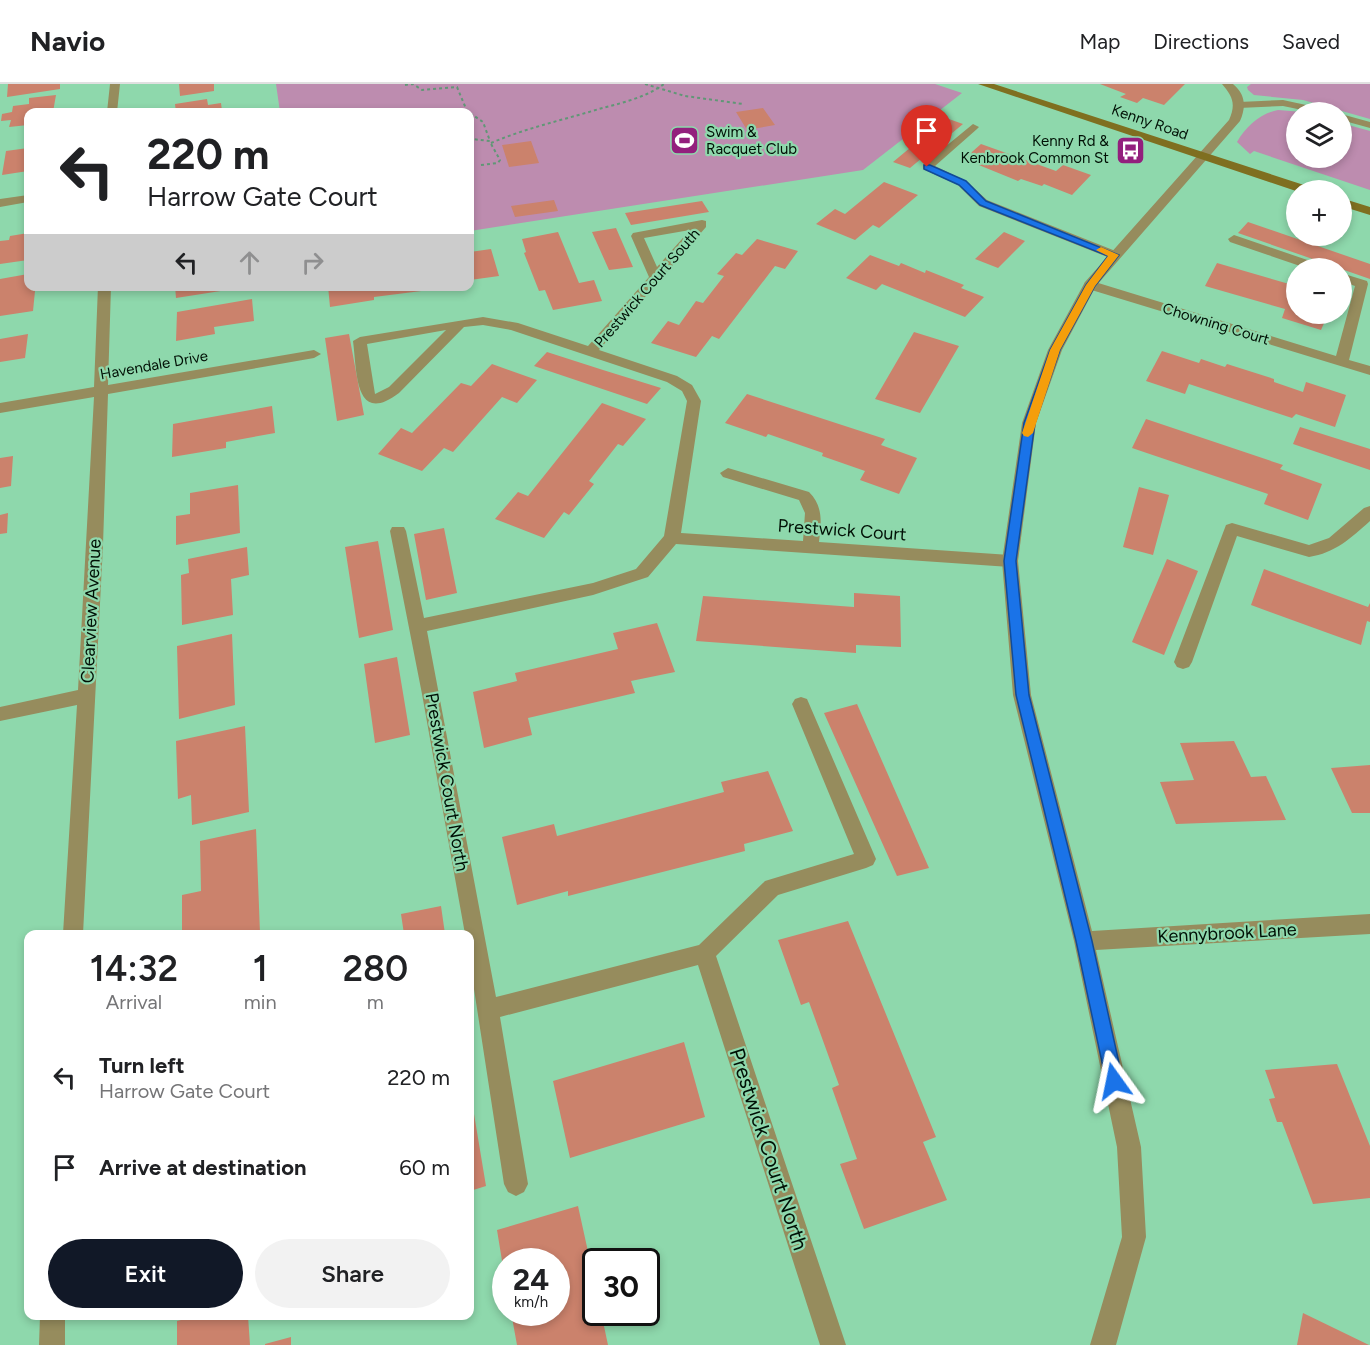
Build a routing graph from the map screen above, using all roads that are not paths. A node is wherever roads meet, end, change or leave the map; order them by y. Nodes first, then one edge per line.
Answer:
1 (114, 84) edge
2 (983, 84) edge
3 (1227, 84) edge
4 (1286, 104) edge
5 (1239, 105) junction
6 (112, 108) edge
7 (1352, 120) edge
8 (1370, 125) edge
9 (973, 127) dead end
10 (1200, 157) junction
11 (1286, 184) edge
12 (24, 200) edge
13 (0, 203) edge
14 (1352, 205) edge
15 (1370, 211) edge
16 (1234, 239) dead end
17 (1114, 255) junction
18 (1288, 258) edge
19 (655, 277) junction
20 (1352, 281) edge
21 (1090, 285) junction
22 (105, 291) edge
23 (1352, 321) edge
24 (460, 324) junction
25 (1351, 324) edge
26 (591, 351) junction
27 (314, 354) dead end
28 (1341, 362) junction
29 (1370, 371) edge
30 (101, 391) junction
31 (0, 408) edge
32 (728, 473) dead end
33 (1370, 512) edge
34 (398, 531) dead end
35 (672, 538) junction
36 (810, 548) junction
37 (1010, 561) junction
38 (418, 626) junction
39 (1183, 662) dead end
40 (86, 696) junction
41 (801, 704) dead end
42 (0, 714) edge
43 (1370, 924) edge
44 (73, 930) edge
45 (1084, 941) junction
46 (705, 953) junction
47 (489, 1008) junction
48 (516, 1184) dead end
49 (53, 1320) edge
50 (52, 1345) edge
51 (833, 1345) edge
52 (1103, 1345) edge

1 - 6 street
2 - 10 main road, Kenny Road
3 - 5 street
4 - 5 street
5 - 10 street
7 - 8 street
9 - 17 street
10 - 11 main road, Kenny Road
10 - 17 street
12 - 13 street
14 - 15 main road
16 - 18 street
17 - 21 street
19 - 19 street, Prestwick Court South
19 - 26 street, Prestwick Court South
20 - 23 street
21 - 28 street, Chowning Court
21 - 37 street
22 - 30 street, Clearview Avenue
24 - 24 street, Prestwick Court South
24 - 26 street, Prestwick Court South
25 - 28 street
26 - 35 street, Prestwick Court South
27 - 30 street, Havendale Drive
28 - 29 street, Chowning Court
30 - 31 street, Havendale Drive
30 - 40 street, Clearview Avenue
32 - 36 street
33 - 39 street
34 - 38 street, Prestwick Court North
35 - 36 street, Prestwick Court
35 - 38 street
36 - 37 street, Prestwick Court
37 - 45 street
38 - 47 street, Prestwick Court North
40 - 42 street
40 - 44 street, Clearview Avenue
41 - 46 street
43 - 45 street, Kennybrook Lane
45 - 52 street
46 - 47 street
46 - 51 street, Prestwick Court North
47 - 48 street, Prestwick Court North
49 - 50 street

